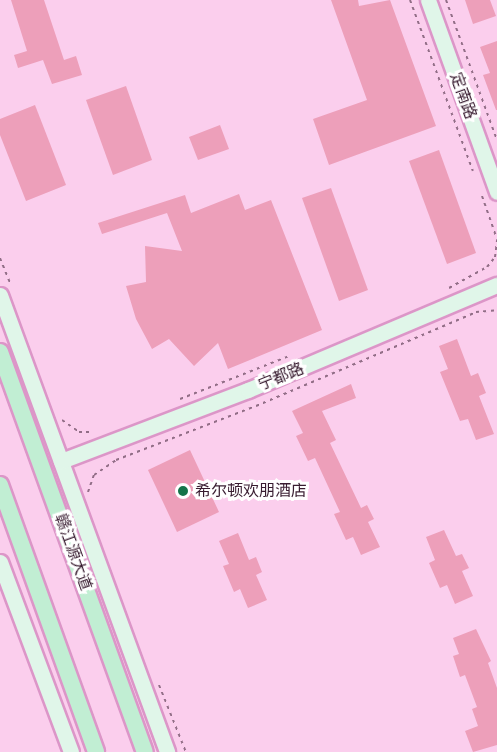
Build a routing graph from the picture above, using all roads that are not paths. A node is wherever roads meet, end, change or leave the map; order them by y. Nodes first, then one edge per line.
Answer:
1 (428, 0) edge
2 (497, 192) edge
3 (497, 285) edge
4 (6, 291) edge
5 (0, 352) edge
6 (61, 461) junction
7 (0, 484) edge
8 (0, 562) edge
9 (71, 752) edge
10 (96, 752) edge
11 (145, 752) edge
12 (167, 752) edge

1 - 2 street, 定南路
3 - 6 street, 宁都路
4 - 6 street
5 - 11 main road, 赣江源大道
6 - 12 street
7 - 10 main road
8 - 9 street

